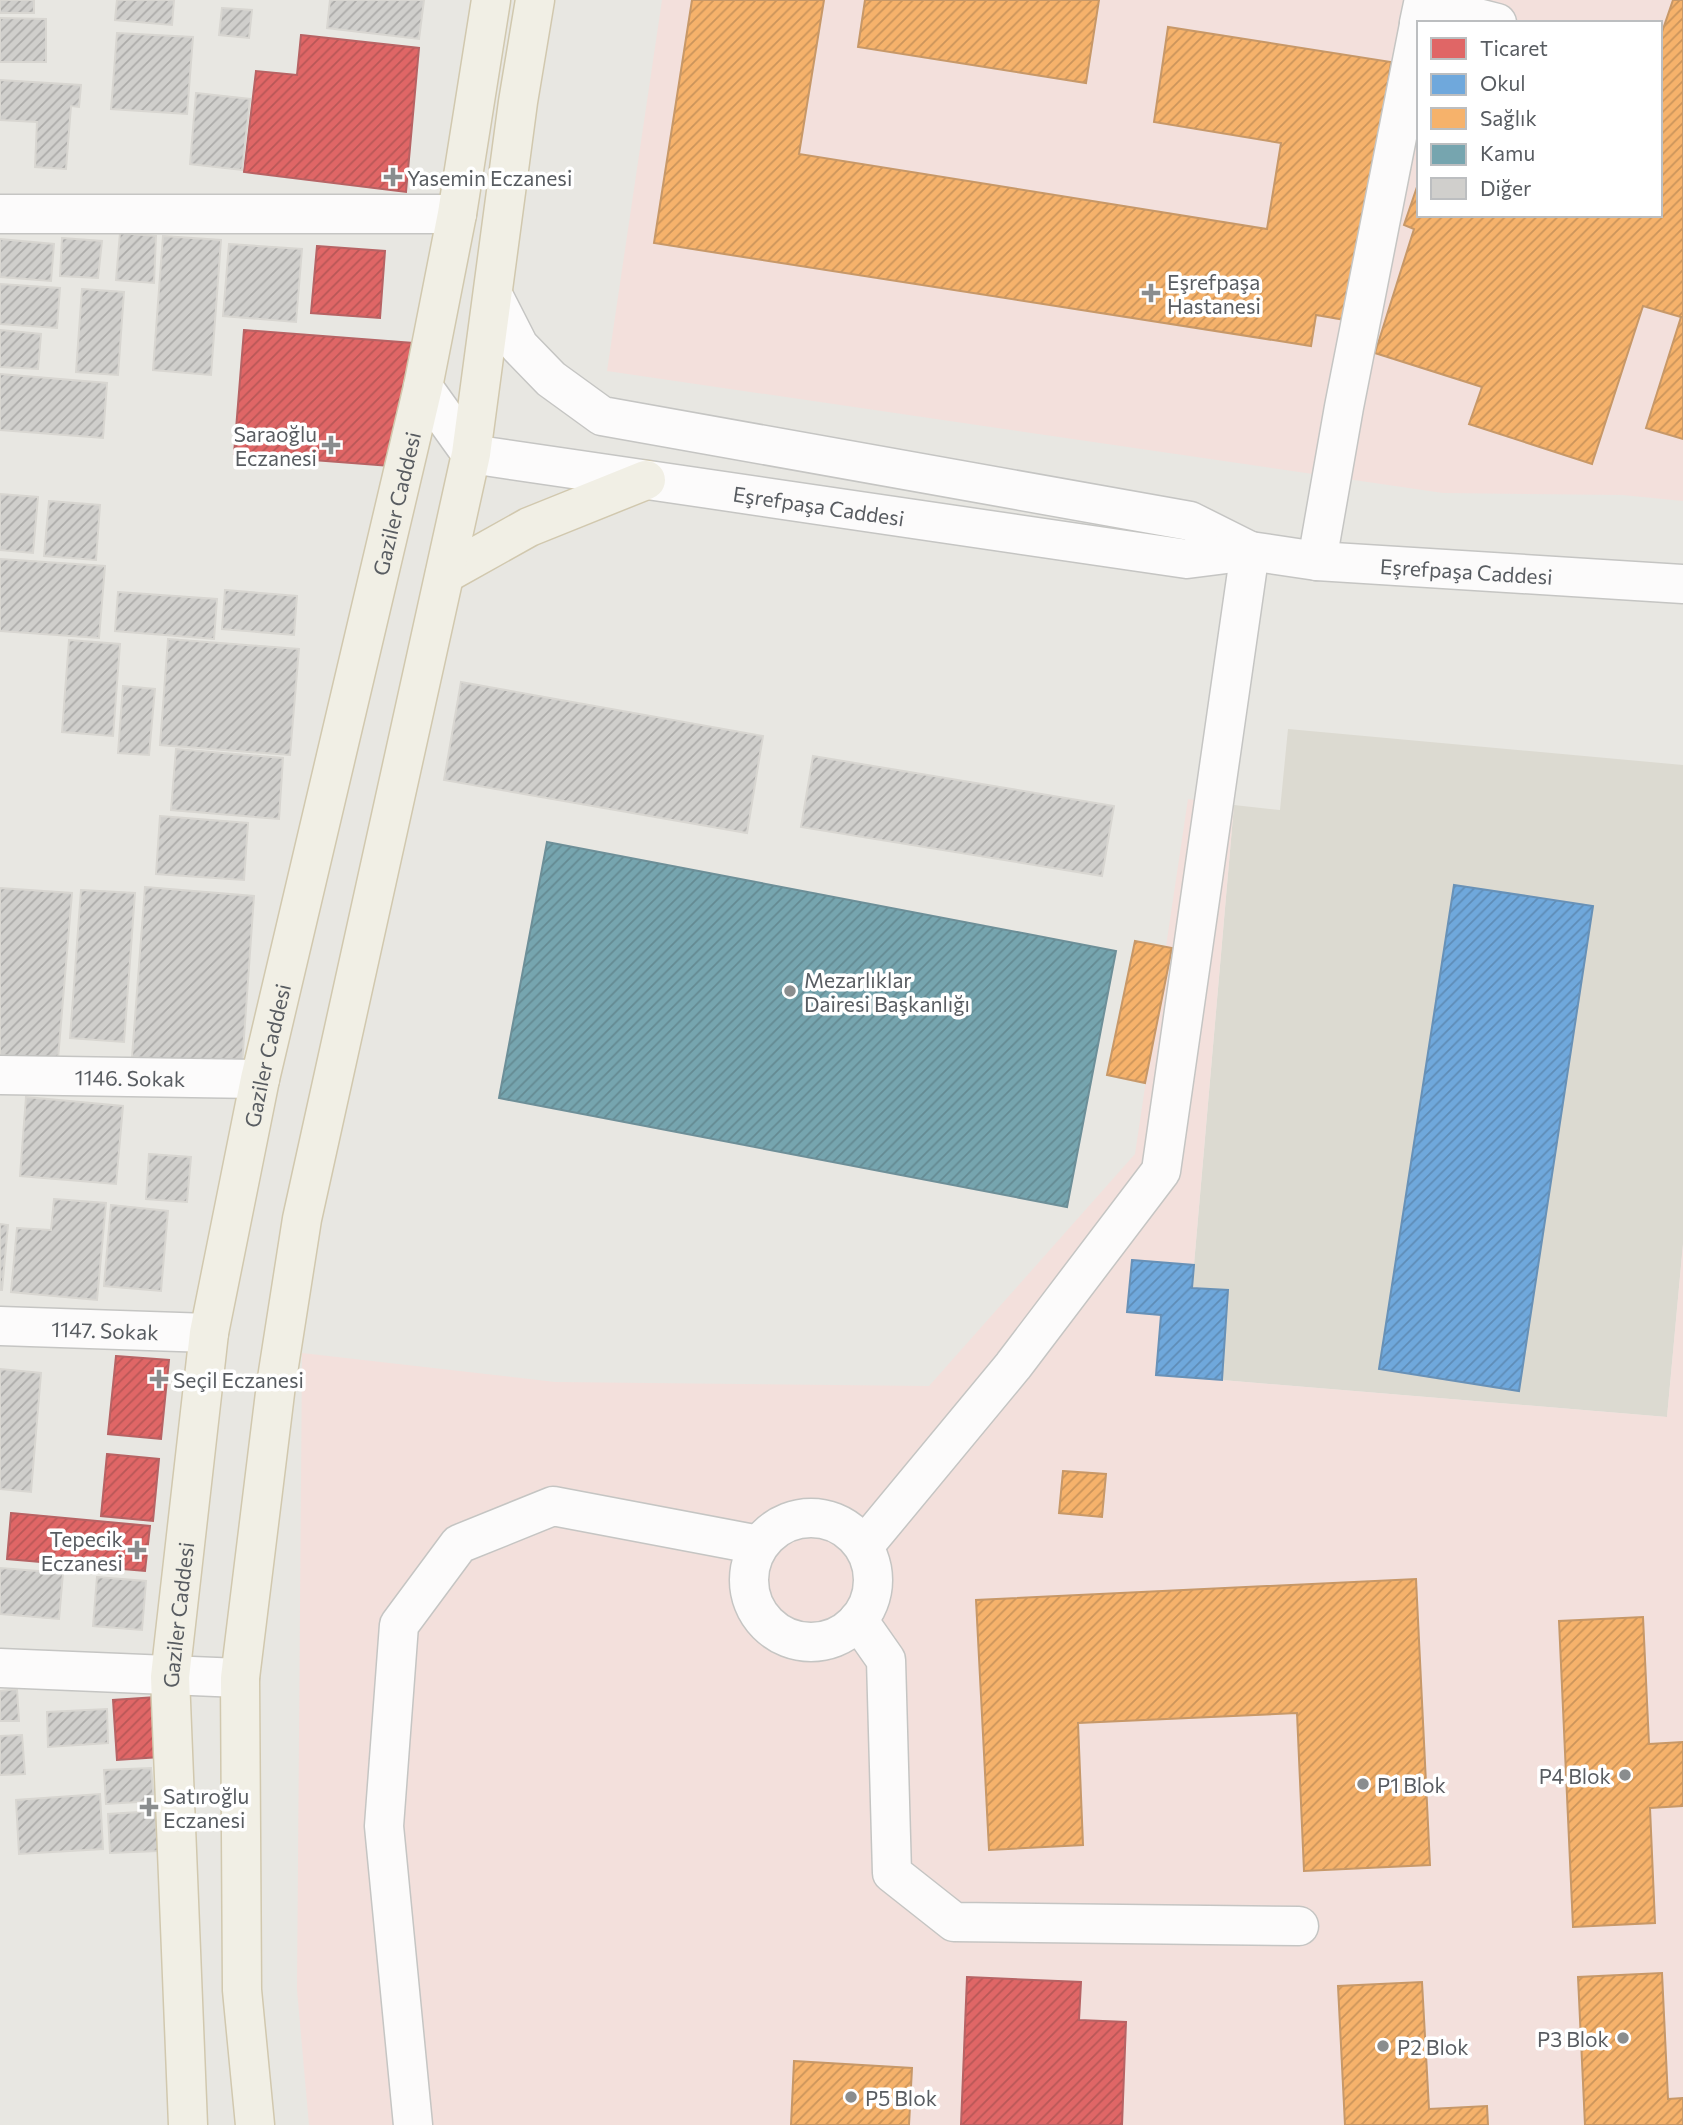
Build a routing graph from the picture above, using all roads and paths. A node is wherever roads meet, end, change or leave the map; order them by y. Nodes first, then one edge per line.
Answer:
1 (491, 0) edge
2 (535, 0) edge
3 (1420, 21) edge
4 (1489, 21) edge
5 (1417, 34) edge
6 (0, 214) edge
7 (457, 214) junction
8 (493, 295) junction
9 (423, 387) junction
10 (471, 454) junction
11 (646, 480) junction
12 (1250, 551) junction
13 (1317, 561) junction
14 (445, 574) junction
15 (1683, 584) edge
16 (0, 1075) edge
17 (260, 1079) junction
18 (0, 1326) edge
19 (209, 1334) junction
20 (759, 1545) junction
21 (863, 1546) junction
22 (858, 1620) junction
23 (0, 1668) edge
24 (170, 1677) junction
25 (240, 1678) junction
26 (1299, 1926) dead end
27 (188, 2125) edge
28 (256, 2125) edge
29 (413, 2125) edge

1 - 7 main road, Gaziler Caddesi
2 - 8 main road
3 - 4 street
5 - 13 street
6 - 7 street
7 - 9 main road, Gaziler Caddesi
8 - 10 main road
8 - 12 street, Eşrefpaşa Caddesi
9 - 10 street
9 - 17 main road, Gaziler Caddesi
10 - 11 street, Eşrefpaşa Caddesi
10 - 14 main road
11 - 12 street, Eşrefpaşa Caddesi
11 - 14 main road
12 - 13 street, Eşrefpaşa Caddesi
12 - 21 street
13 - 15 street, Eşrefpaşa Caddesi
14 - 25 main road
16 - 17 street, 1146. Sokak
17 - 19 main road, Gaziler Caddesi
18 - 19 street, 1147. Sokak
19 - 24 main road, Gaziler Caddesi
20 - 21 street
20 - 22 street
20 - 29 street
21 - 22 street
22 - 26 street
23 - 24 street
24 - 25 street
24 - 27 main road, Gaziler Caddesi
25 - 28 main road

